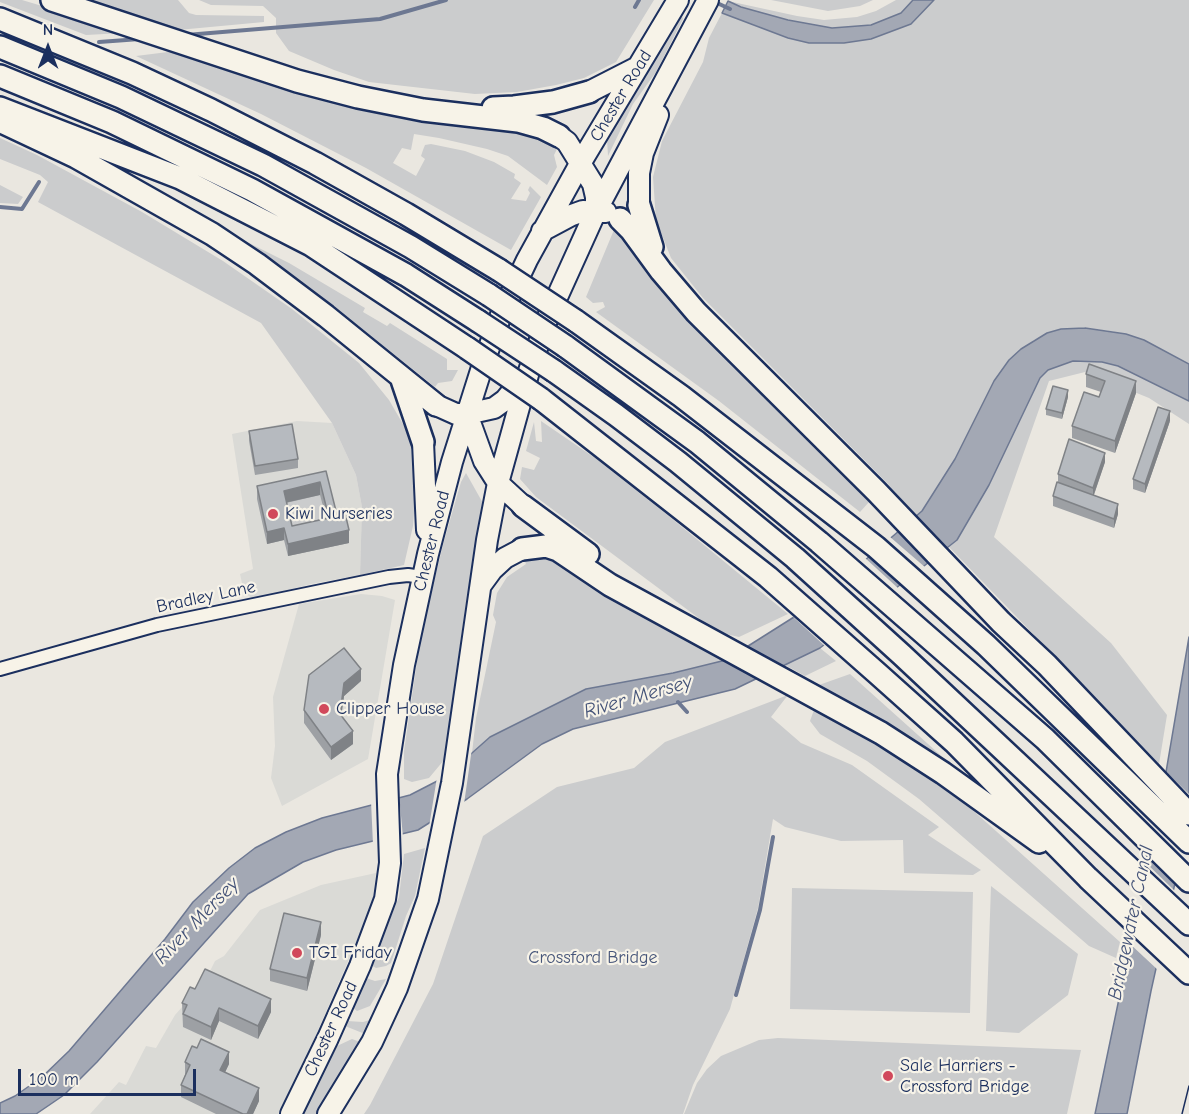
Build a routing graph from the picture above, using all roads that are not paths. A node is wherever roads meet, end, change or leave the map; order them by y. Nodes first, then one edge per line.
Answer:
1 (52, 0) edge
2 (708, 0) edge
3 (675, 5) edge
4 (0, 19) edge
5 (697, 21) junction
6 (0, 47) edge
7 (638, 66) junction
8 (0, 76) edge
9 (589, 92) joint
10 (358, 97) junction
11 (0, 108) edge
12 (0, 121) edge
13 (559, 136) joint
14 (581, 162) junction
15 (639, 204) joint
16 (597, 211) junction
17 (620, 219) joint
18 (542, 231) junction
19 (661, 271) junction
20 (529, 371) junction
21 (401, 377) junction
22 (435, 405) joint
23 (467, 414) junction
24 (423, 442) joint
25 (498, 483) junction
26 (523, 506) joint
27 (522, 549) joint
28 (428, 554) junction
29 (422, 577) junction
30 (479, 587) junction
31 (693, 630) junction
32 (0, 669) edge
33 (1153, 791) junction
34 (1189, 814) edge
35 (1189, 830) edge
36 (1189, 842) edge
37 (1088, 878) junction
38 (1189, 881) edge
39 (1189, 924) edge
40 (1189, 972) edge
41 (291, 1114) edge
42 (328, 1114) edge

1 - 10 highway
2 - 5 highway, Chester Road
3 - 7 highway, Chester Road
4 - 33 highway, bridge
5 - 15 highway
5 - 16 highway, Chester Road
6 - 38 highway, bridge
7 - 9 highway
7 - 14 highway, Chester Road
8 - 39 highway, bridge
9 - 10 highway
10 - 13 highway
11 - 37 highway, bridge
12 - 21 highway
13 - 14 highway
14 - 16 highway
14 - 18 highway, Chester Road
15 - 19 highway
16 - 17 highway
16 - 18 highway
16 - 20 highway, Chester Road
17 - 19 highway
18 - 23 highway, Chester Road
19 - 33 highway
20 - 23 highway
20 - 25 highway, Chester Road
21 - 22 highway
21 - 24 highway
22 - 23 highway
23 - 25 highway
23 - 28 highway, Chester Road
24 - 28 highway
25 - 26 highway
25 - 30 highway, Chester Road
26 - 31 highway
27 - 30 highway
27 - 31 highway
28 - 29 highway, Chester Road
29 - 32 street, Bradley Lane
29 - 41 highway, Chester Road
30 - 42 highway, Chester Road
31 - 37 highway
33 - 34 highway
33 - 35 highway
33 - 36 highway
37 - 40 highway

